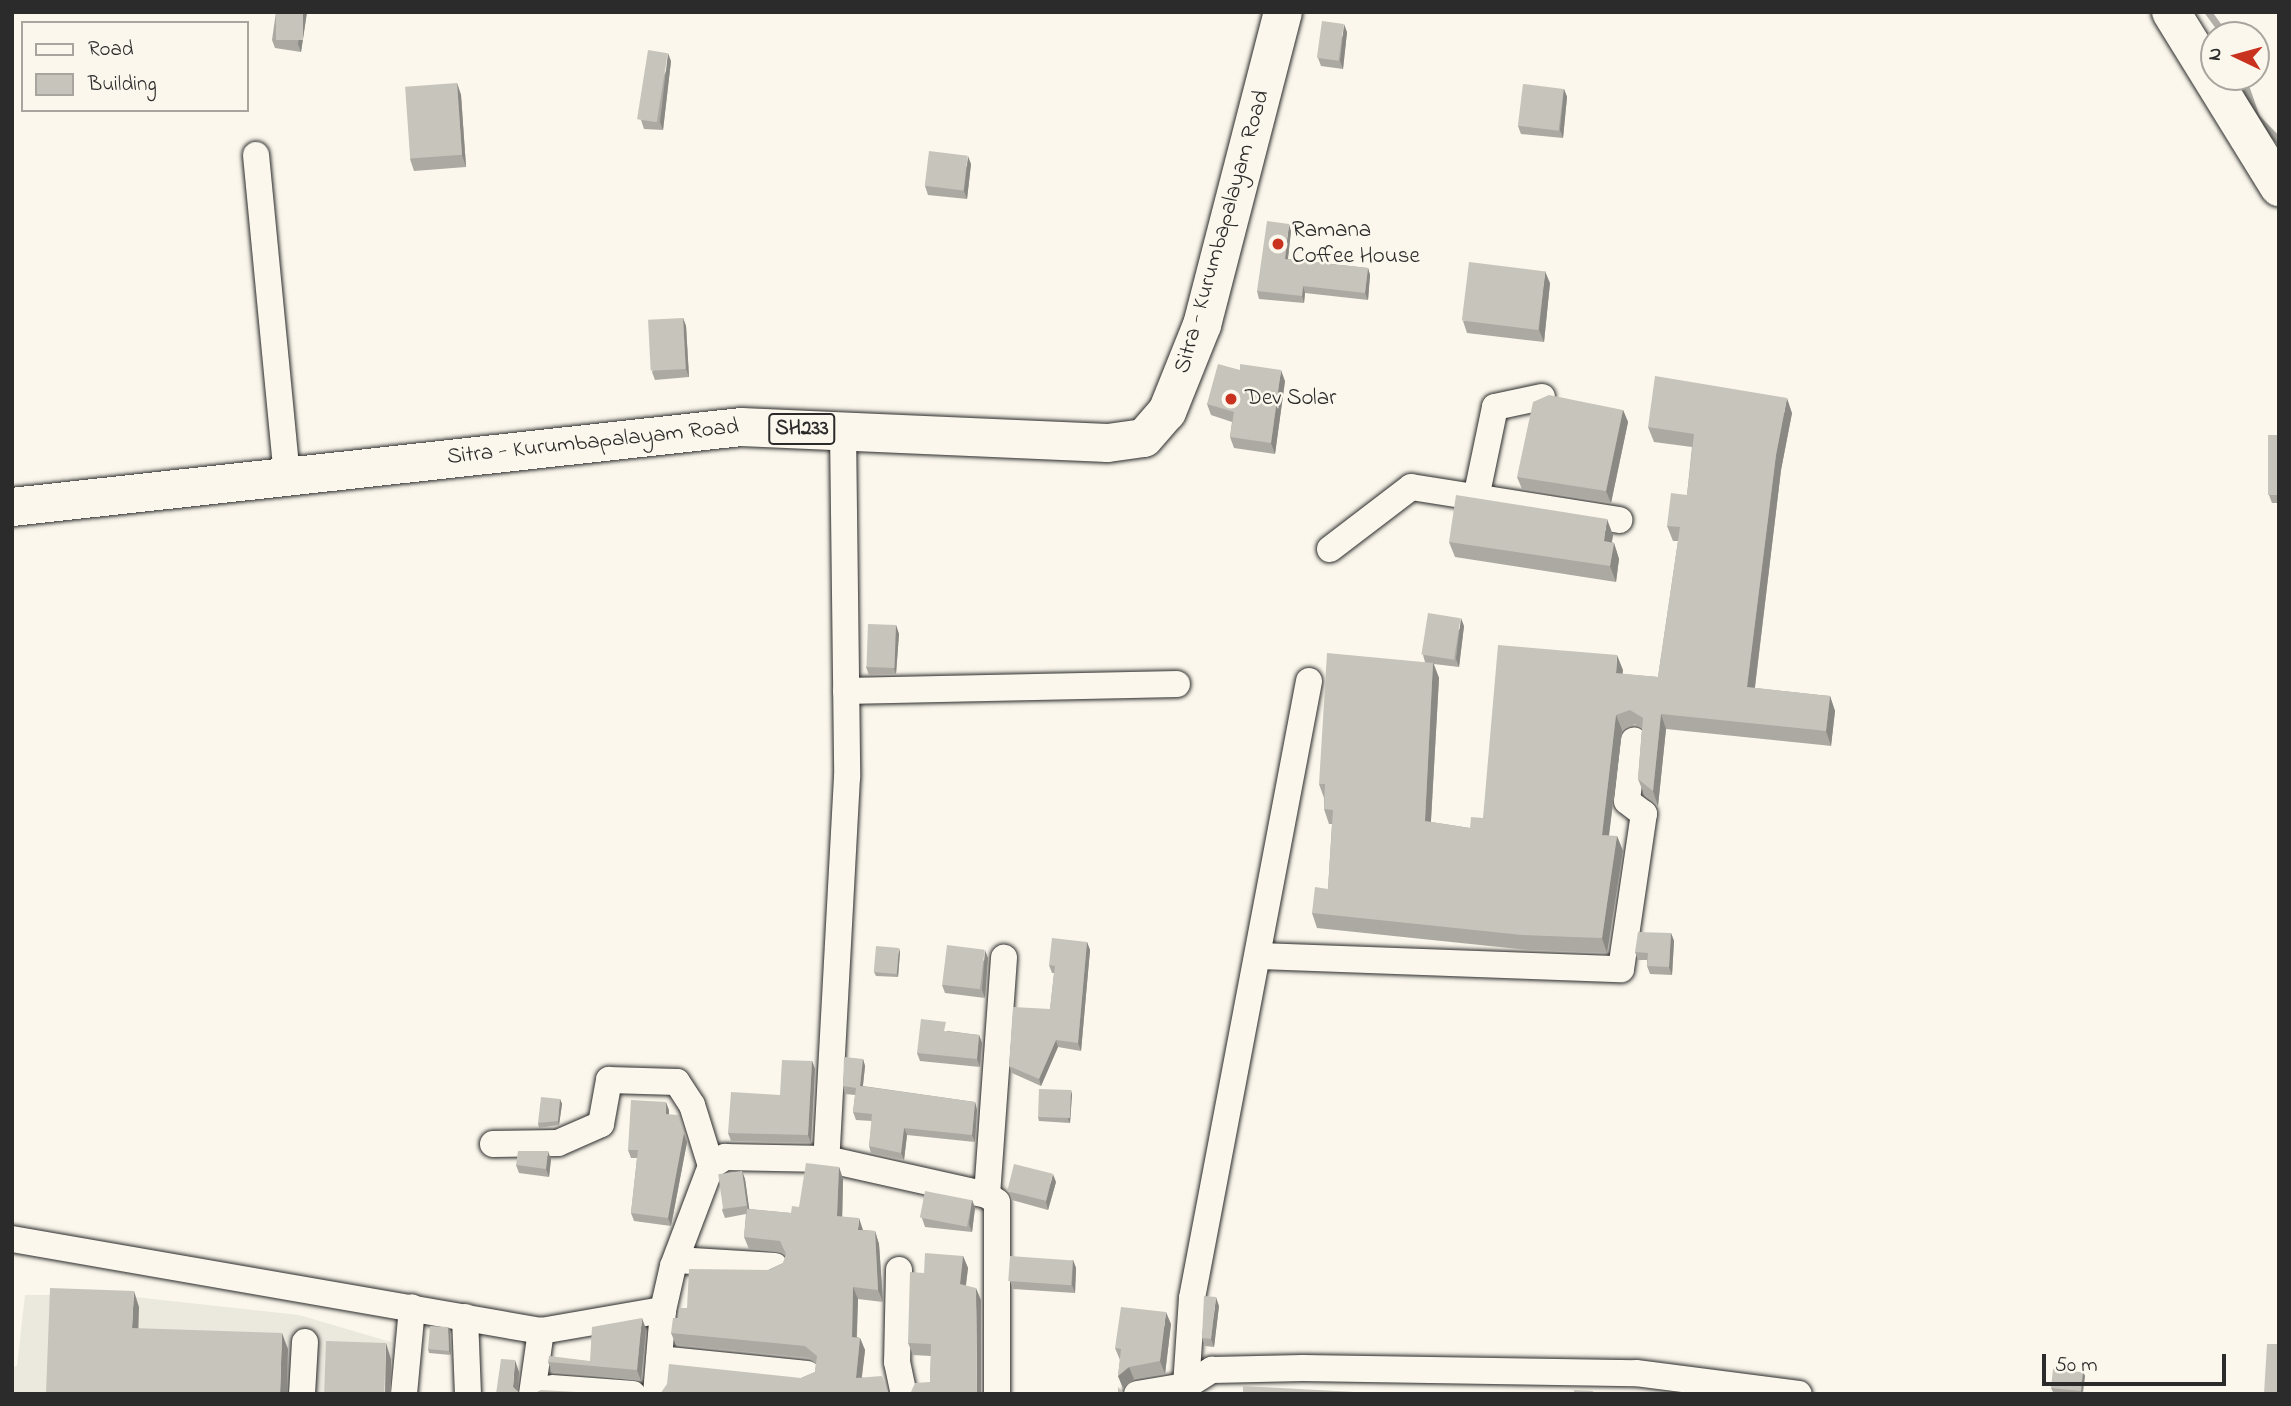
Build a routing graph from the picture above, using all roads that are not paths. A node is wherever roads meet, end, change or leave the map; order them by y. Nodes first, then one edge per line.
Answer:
1 (1283, 12) edge
2 (2171, 12) edge
3 (256, 155) dead end
4 (2279, 187) edge
5 (1542, 397) edge
6 (843, 430) junction
7 (287, 477) junction
8 (1476, 498) junction
9 (12, 507) edge
10 (1619, 520) dead end
11 (1330, 549) dead end
12 (1309, 681) dead end
13 (1177, 684) dead end
14 (846, 691) junction
15 (1634, 740) dead end
16 (1259, 956) junction
17 (1004, 958) dead end
18 (493, 1144) dead end
19 (826, 1159) junction
20 (711, 1166) junction
21 (987, 1195) junction
22 (12, 1239) edge
23 (676, 1260) junction
24 (775, 1266) edge
25 (899, 1269) dead end
26 (412, 1307) junction
27 (663, 1310) junction
28 (465, 1317) junction
29 (541, 1331) junction
30 (305, 1342) dead end
31 (659, 1359) junction
32 (807, 1374) edge
33 (1234, 1382) edge
34 (1554, 1383) edge
35 (1186, 1390) edge
36 (542, 1391) edge
37 (302, 1394) edge
38 (404, 1394) edge
39 (468, 1394) edge
40 (632, 1394) edge
41 (656, 1394) edge
42 (904, 1394) edge
43 (997, 1394) edge
44 (1137, 1394) edge
45 (1799, 1394) edge

1 - 6 main road, Sitra - Kurumbapalayam Road / SH233
2 - 4 main road
3 - 7 street
5 - 8 street
6 - 7 main road, Sitra - Kurumbapalayam Road / SH233
6 - 14 street
7 - 9 main road, Sitra - Kurumbapalayam Road / SH233
8 - 10 street
8 - 11 street
12 - 16 street
13 - 14 street
14 - 19 street
15 - 16 street
16 - 35 street
17 - 21 street
18 - 20 street
19 - 20 street
19 - 21 street
20 - 23 street
21 - 43 street
22 - 26 street
23 - 24 street
23 - 27 street
25 - 42 street
26 - 28 street
26 - 38 street
27 - 29 street
27 - 31 street
28 - 29 street
28 - 39 street
29 - 36 street
30 - 37 street
31 - 32 street
31 - 41 street
33 - 34 street
33 - 35 street
34 - 45 street
35 - 44 street
36 - 40 street

